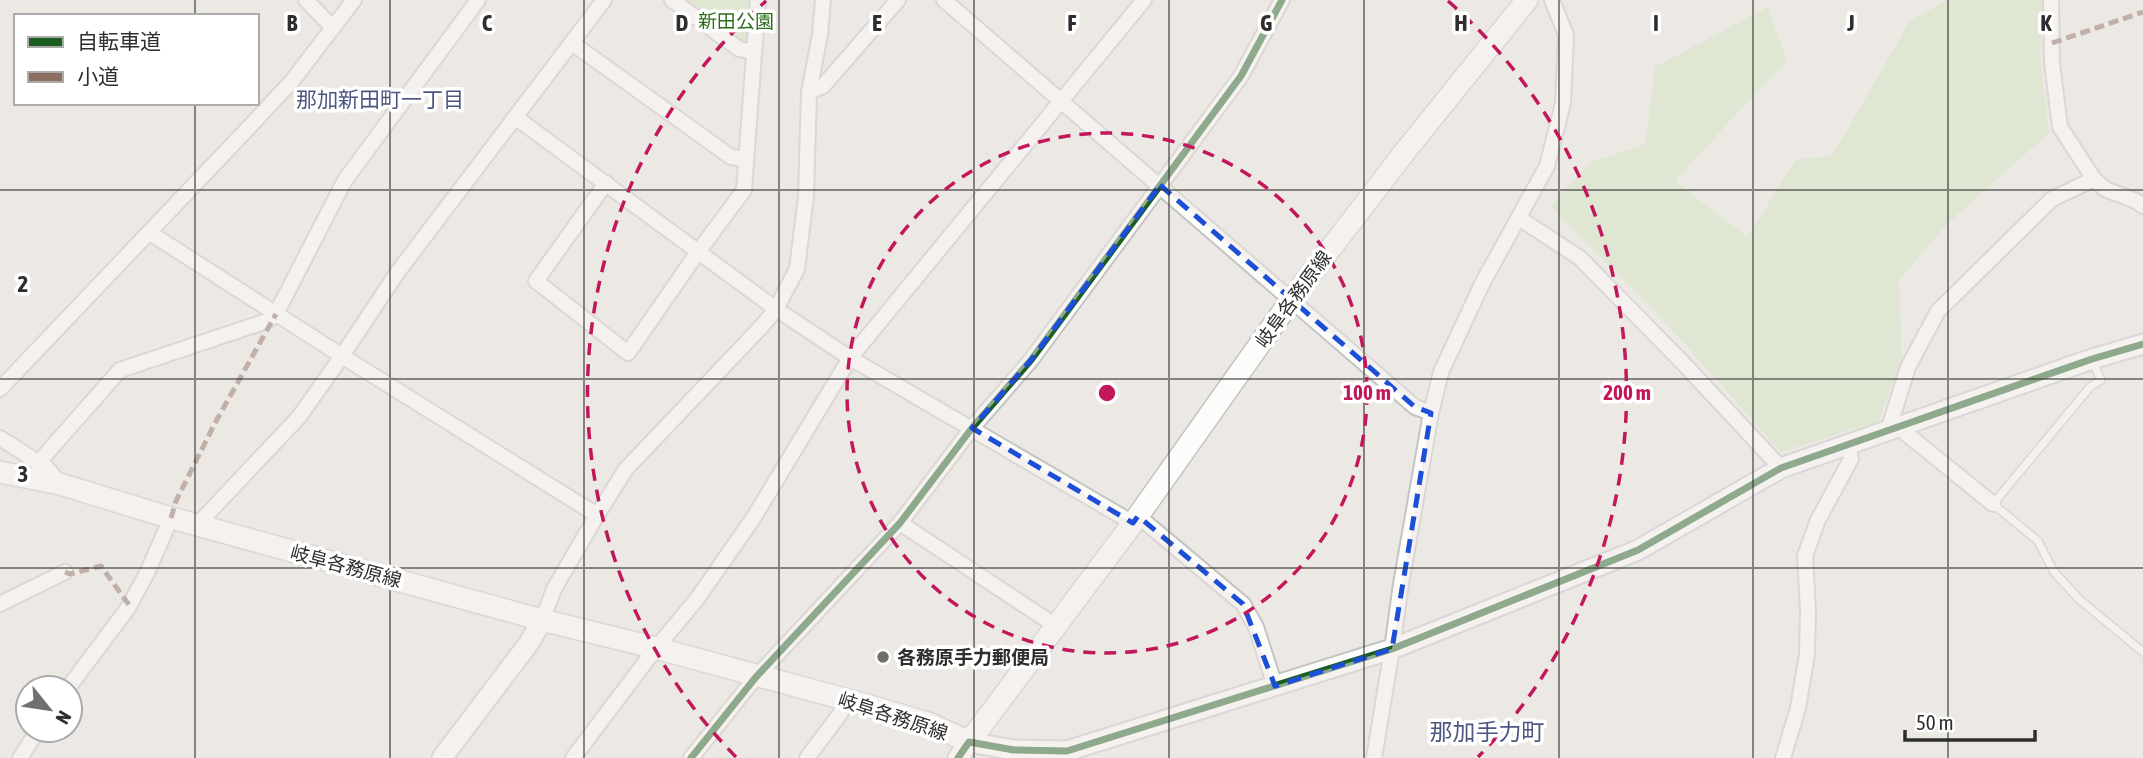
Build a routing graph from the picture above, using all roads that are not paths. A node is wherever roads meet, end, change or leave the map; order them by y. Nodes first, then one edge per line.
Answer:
1 (306, 0) edge
2 (354, 0) edge
3 (478, 0) edge
4 (604, 0) edge
5 (673, 0) edge
6 (758, 0) edge
7 (823, 0) edge
8 (898, 0) edge
9 (944, 0) edge
10 (1144, 0) edge
11 (1282, 0) edge
12 (1527, 0) edge
13 (1552, 0) edge
14 (2051, 0) edge
15 (333, 28) junction
16 (572, 43) junction
17 (754, 52) junction
18 (809, 92) junction
19 (1063, 101) junction
20 (515, 117) junction
21 (746, 159) junction
22 (2094, 179) junction
23 (606, 183) junction
24 (1160, 185) junction
25 (2143, 206) edge
26 (1519, 218) junction
27 (150, 233) junction
28 (698, 252) junction
29 (1291, 300) junction
30 (776, 309) junction
31 (276, 314) junction
32 (2143, 344) edge
33 (342, 356) junction
34 (850, 358) junction
35 (2092, 359) junction
36 (0, 389) edge
37 (1431, 413) junction
38 (972, 428) junction
39 (1893, 429) junction
40 (0, 438) edge
41 (1848, 445) junction
42 (38, 463) junction
43 (1781, 468) junction
44 (0, 472) edge
45 (60, 484) junction
46 (1993, 504) junction
47 (597, 515) junction
48 (171, 518) junction
49 (1135, 520) junction
50 (900, 523) junction
51 (197, 525) junction
52 (65, 572) dead end
53 (0, 604) edge
54 (542, 620) junction
55 (1056, 626) junction
56 (656, 648) junction
57 (1392, 649) junction
58 (2143, 652) edge
59 (78, 674) edge
60 (755, 677) junction
61 (1275, 686) junction
62 (846, 700) junction
63 (964, 750) edge
64 (1069, 754) edge
65 (442, 758) edge
66 (573, 758) edge
67 (691, 758) edge
68 (807, 758) edge
69 (1374, 758) edge
70 (1783, 758) edge

1 - 15 street
2 - 15 street
3 - 31 street
4 - 16 street
5 - 17 street
6 - 17 street
7 - 18 street
8 - 18 street
9 - 19 street
10 - 19 street
11 - 24 street
12 - 29 main road, 岐阜各務原線
13 - 26 street
14 - 22 street
15 - 27 street
16 - 20 street
16 - 21 street
17 - 21 street
18 - 30 street
19 - 24 street
19 - 34 street
20 - 23 street
20 - 33 street
21 - 28 street
22 - 25 street
22 - 39 street
23 - 28 street
23 - 28 street
24 - 29 street
24 - 38 street
26 - 37 street
26 - 43 street
27 - 31 street
27 - 36 street
28 - 30 street
29 - 37 street
29 - 49 main road, 岐阜各務原線
30 - 34 street
30 - 47 street
31 - 33 street
31 - 42 street
32 - 35 street
33 - 47 street
33 - 51 street
34 - 38 street
34 - 56 street
35 - 39 street
35 - 46 lane
37 - 57 street
38 - 49 street
38 - 50 street
39 - 41 street
39 - 46 street
40 - 42 street
41 - 43 street
41 - 70 street
42 - 45 street
43 - 57 street
44 - 45 main road, 岐阜各務原線
45 - 48 main road, 岐阜各務原線
46 - 58 lane
47 - 54 street
48 - 51 main road, 岐阜各務原線
48 - 59 street
49 - 55 main road, 岐阜各務原線
49 - 61 street
50 - 55 street
50 - 60 street
51 - 54 main road, 岐阜各務原線
52 - 53 street
54 - 56 main road, 岐阜各務原線
54 - 65 street
55 - 63 main road, 岐阜各務原線
56 - 60 main road, 岐阜各務原線
56 - 66 street
57 - 61 street
57 - 69 street
60 - 62 main road, 岐阜各務原線
60 - 67 street
61 - 64 street
62 - 63 main road, 岐阜各務原線
62 - 68 street
63 - 64 street

